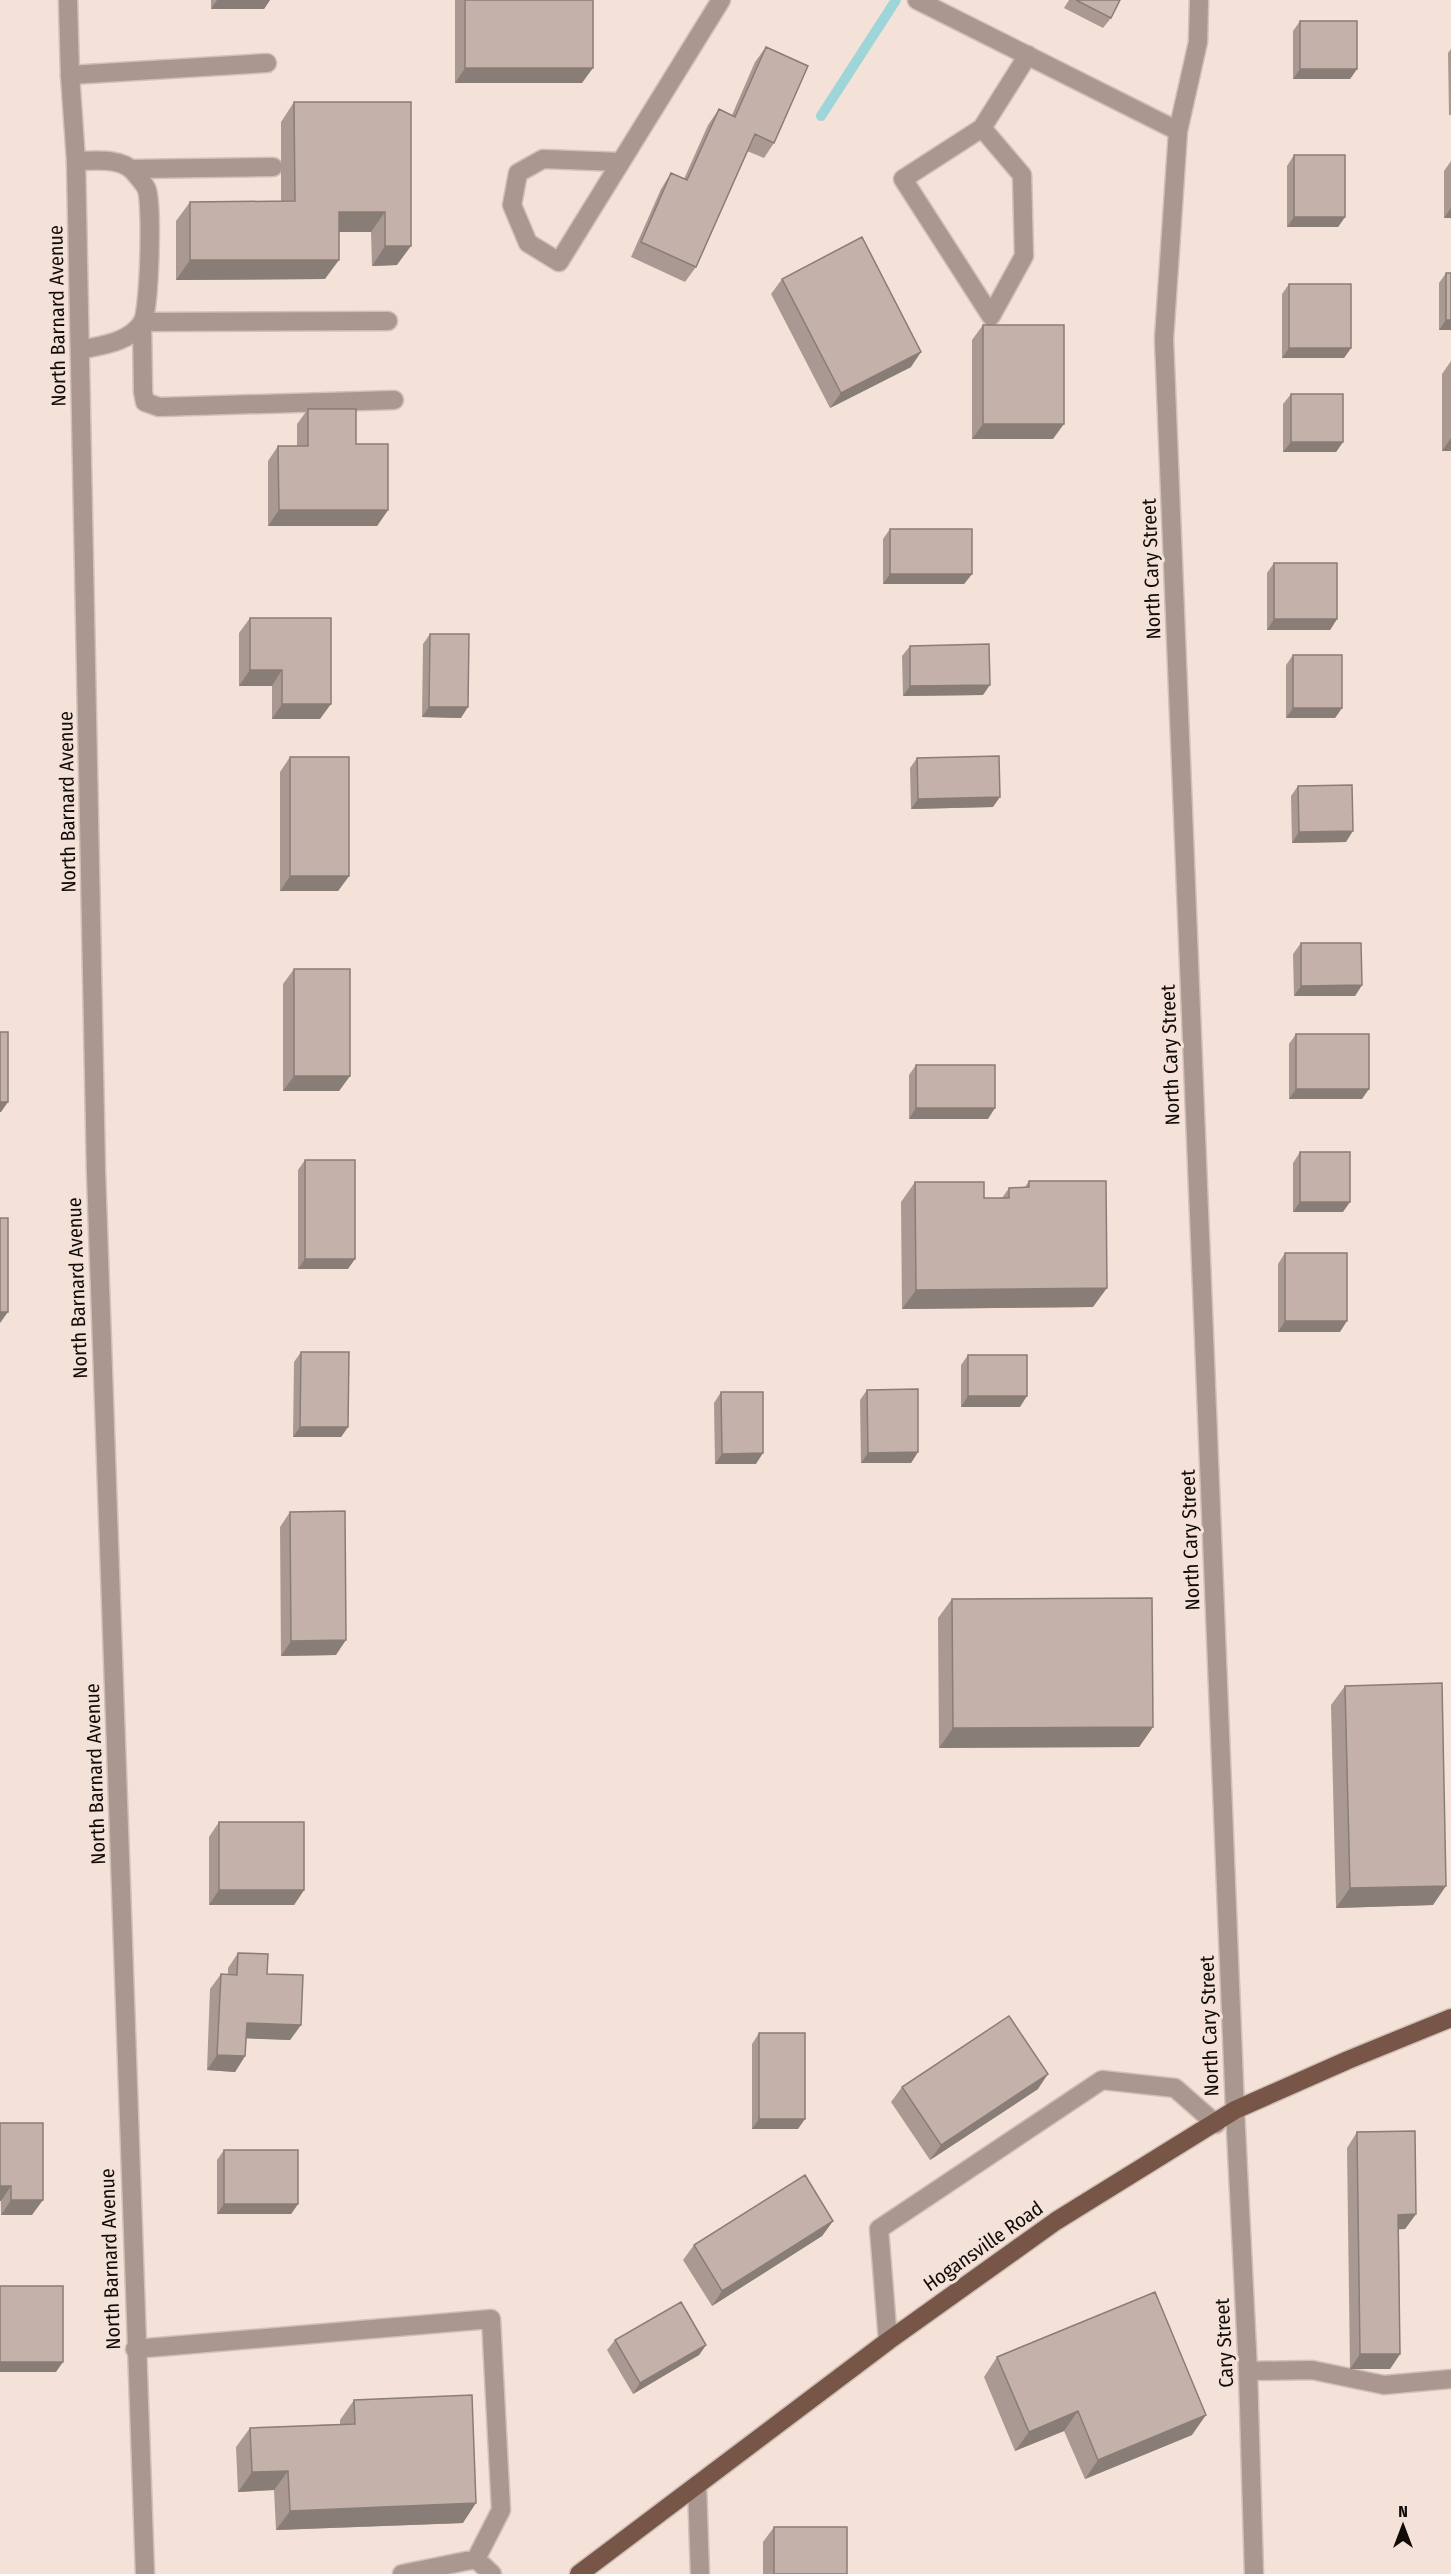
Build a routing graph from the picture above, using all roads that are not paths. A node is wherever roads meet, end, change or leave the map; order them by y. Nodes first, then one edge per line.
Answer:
1 (68, 0) edge
2 (721, 0) edge
3 (917, 0) edge
4 (1199, 0) edge
5 (1028, 55) junction
6 (267, 63) dead end
7 (70, 75) junction
8 (982, 128) junction
9 (1179, 131) junction
10 (76, 161) junction
11 (620, 162) junction
12 (273, 167) dead end
13 (132, 169) junction
14 (388, 321) dead end
15 (142, 322) junction
16 (80, 350) junction
17 (394, 400) dead end
18 (1451, 2018) edge
19 (1235, 2110) junction
20 (1216, 2124) junction
21 (888, 2341) junction
22 (135, 2349) junction
23 (1248, 2371) junction
24 (1451, 2379) edge
25 (697, 2485) junction
26 (476, 2559) junction
27 (145, 2574) edge
28 (402, 2574) edge
29 (492, 2574) edge
30 (579, 2574) edge
31 (700, 2574) edge
32 (1254, 2574) edge

1 - 7 street, North Barnard Avenue
2 - 11 street
3 - 5 street
4 - 9 street, North Cary Street
5 - 8 street
5 - 9 street
6 - 7 street
7 - 10 street, North Barnard Avenue
8 - 8 street
9 - 19 street, North Cary Street
10 - 13 street
10 - 16 street, North Barnard Avenue
11 - 11 street
12 - 13 street
13 - 15 street
14 - 15 street
15 - 16 street
15 - 17 street
16 - 22 street, North Barnard Avenue
18 - 19 main road, Hogansville Road
19 - 20 main road, Hogansville Road
19 - 23 street, Cary Street
20 - 21 main road, Hogansville Road
20 - 21 street
21 - 25 main road, Hogansville Road
22 - 26 street
22 - 27 street, North Barnard Avenue
23 - 24 street
23 - 32 street, Cary Street
25 - 30 main road, Hogansville Road
25 - 31 street
26 - 28 street
26 - 29 street

